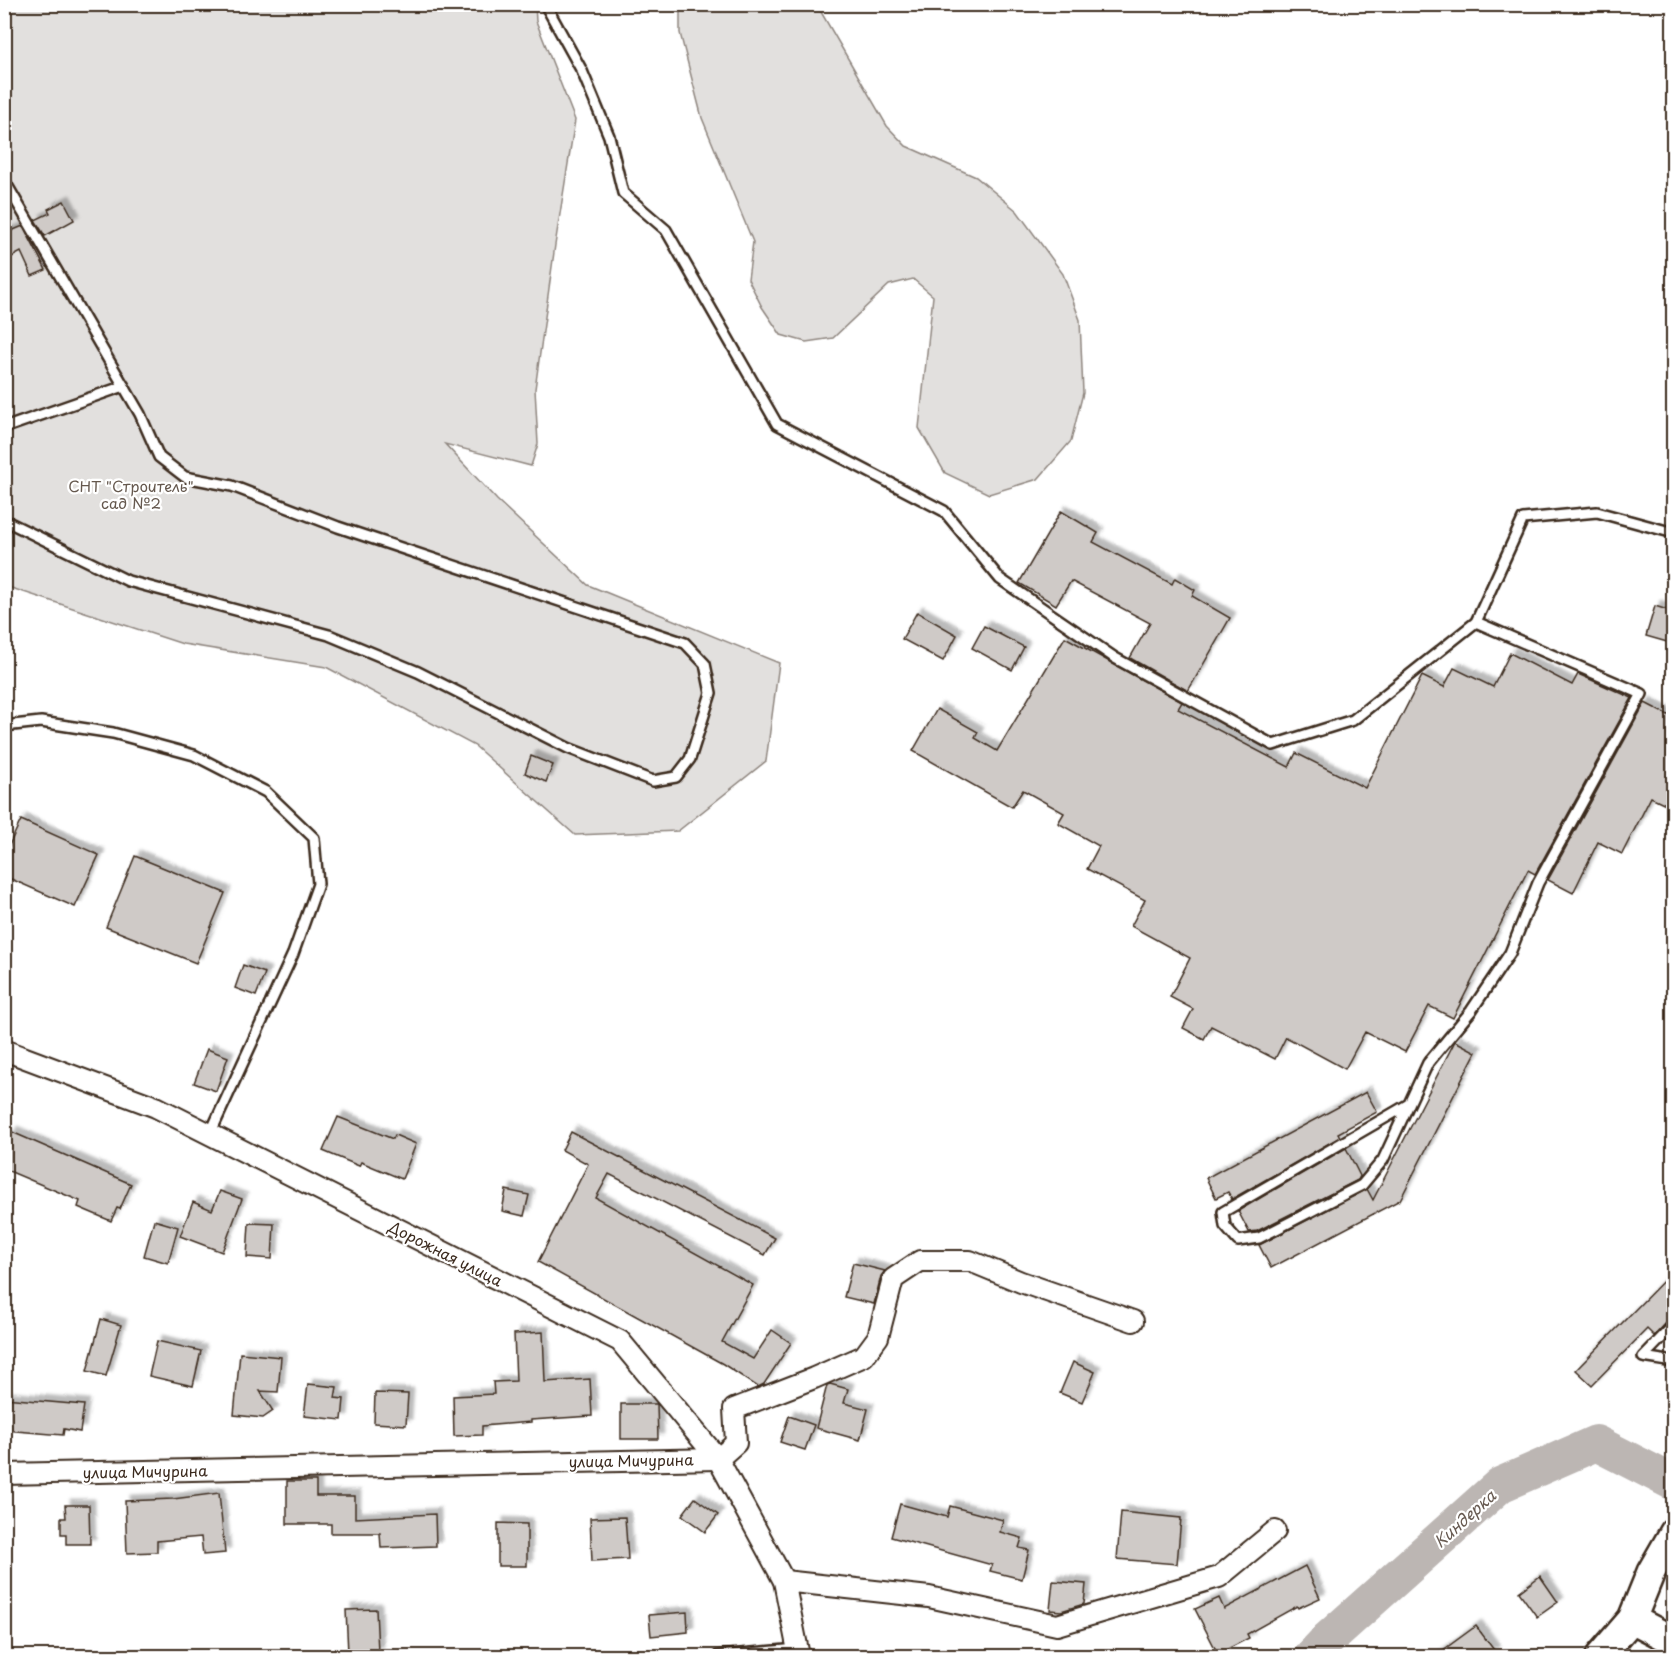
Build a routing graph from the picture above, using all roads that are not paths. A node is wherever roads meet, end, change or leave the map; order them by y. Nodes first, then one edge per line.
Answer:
1 (545, 4) edge
2 (4, 180) edge
3 (124, 386) junction
4 (4, 428) edge
5 (4, 520) edge
6 (1674, 533) edge
7 (1476, 622) junction
8 (4, 726) edge
9 (4, 1050) edge
10 (1409, 1104) junction
11 (210, 1134) junction
12 (1133, 1321) dead end
13 (1674, 1325) edge
14 (1674, 1362) edge
15 (718, 1458) junction
16 (4, 1474) edge
17 (1275, 1531) dead end
18 (1674, 1532) edge
19 (784, 1581) junction
20 (1632, 1619) junction
21 (1674, 1641) edge
22 (798, 1653) edge
23 (718, 1656) edge
24 (1600, 1656) edge

1 - 7 lane
2 - 3 lane
3 - 4 lane
3 - 5 lane
6 - 7 lane
7 - 10 lane
8 - 11 lane
9 - 11 street, Дорожная улица
10 - 10 lane
11 - 15 street, Дорожная улица
12 - 15 street
13 - 14 lane
15 - 16 street, улица Мичурина
15 - 19 street, Дорожная улица
17 - 19 street
18 - 20 street
19 - 22 street, Дорожная улица
20 - 21 street
20 - 24 street
22 - 23 lane

